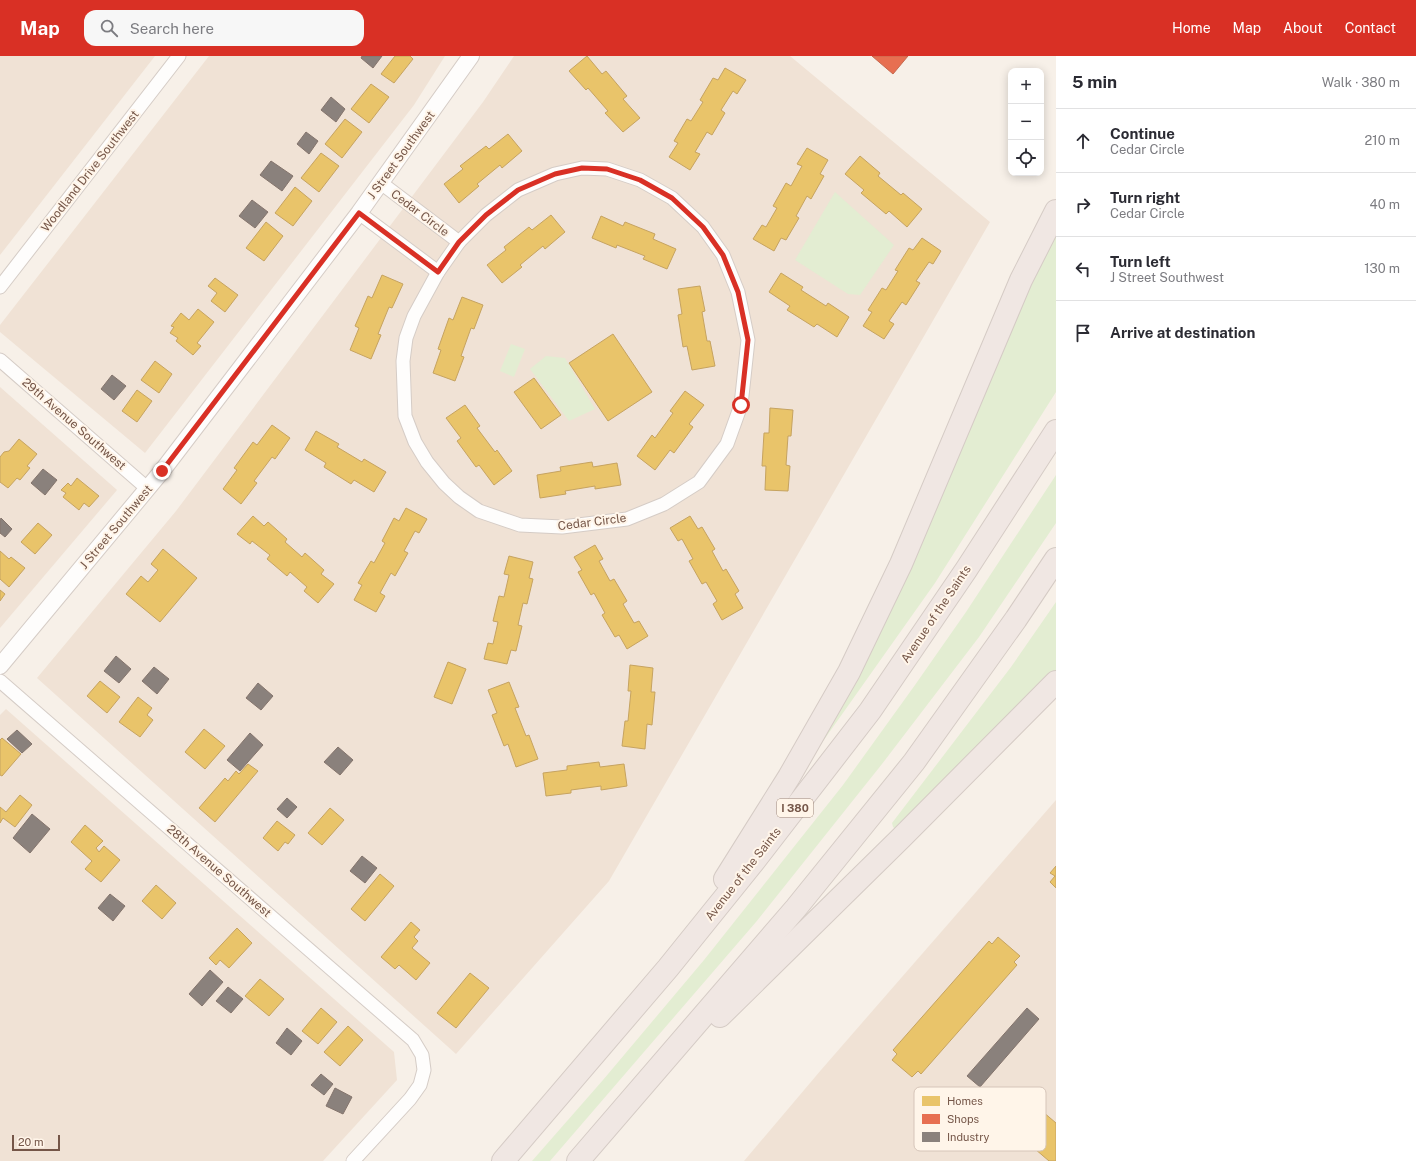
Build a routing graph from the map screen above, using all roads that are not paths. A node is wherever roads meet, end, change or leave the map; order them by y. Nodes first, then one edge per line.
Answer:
1 (179, 56) edge
2 (471, 56) edge
3 (381, 183) junction
4 (1056, 211) edge
5 (359, 213) junction
6 (459, 242) junction
7 (438, 272) junction
8 (0, 287) edge
9 (0, 360) edge
10 (1056, 431) edge
11 (148, 489) junction
12 (1056, 559) edge
13 (0, 666) edge
14 (0, 681) edge
15 (1056, 682) edge
16 (668, 968) junction
17 (610, 1124) junction
18 (353, 1161) edge
19 (503, 1161) edge
20 (578, 1161) edge

1 - 8 street, Woodland Drive Southwest
2 - 3 street, J Street Southwest
3 - 5 street, J Street Southwest
3 - 6 street, Cedar Circle
4 - 16 highway
5 - 7 street
5 - 11 street, J Street Southwest
6 - 7 street, Cedar Circle
6 - 7 street, Cedar Circle
9 - 11 street, 29th Avenue Southwest
10 - 16 highway, Avenue of the Saints / I 380
11 - 13 street, J Street Southwest
12 - 17 highway
14 - 18 street, 28th Avenue Southwest
15 - 17 highway
16 - 19 highway, Avenue of the Saints / I 380
17 - 20 highway

